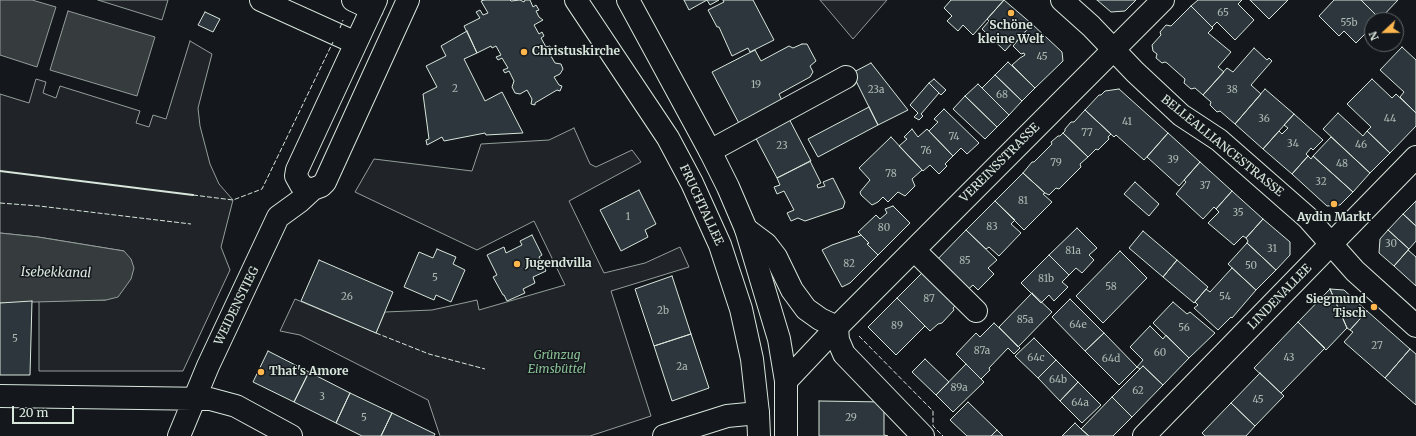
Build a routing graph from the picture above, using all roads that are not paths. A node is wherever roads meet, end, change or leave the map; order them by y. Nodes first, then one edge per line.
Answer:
1 (261, 0) edge
2 (408, 0) edge
3 (576, 0) edge
4 (628, 0) edge
5 (1062, 0) edge
6 (1163, 0) edge
7 (367, 3) edge
8 (356, 43) junction
9 (1114, 50) junction
10 (846, 77) dead end
11 (710, 151) junction
12 (1416, 157) edge
13 (313, 189) junction
14 (746, 229) junction
15 (1331, 244) junction
16 (914, 250) junction
17 (976, 310) dead end
18 (1416, 326) edge
19 (837, 327) junction
20 (786, 381) junction
21 (0, 396) edge
22 (194, 400) junction
23 (758, 413) junction
24 (179, 436) edge
25 (291, 436) edge
26 (664, 436) edge
27 (759, 436) edge
28 (786, 436) edge
29 (923, 436) edge
30 (1144, 436) edge

1 - 8 street
2 - 13 street, WEIDENSTIEG
3 - 23 street, FRUCHTALLEE
4 - 11 street
5 - 9 street, BELLEALLIANCESTRASSE
6 - 9 street, VEREINSSTRASSE
7 - 8 street
8 - 13 street
9 - 15 street, BELLEALLIANCESTRASSE
9 - 16 street, VEREINSSTRASSE
10 - 11 street
11 - 14 street
12 - 15 street, LINDENALLEE
13 - 22 street, WEIDENSTIEG
14 - 19 street
14 - 20 street
15 - 18 street, BELLEALLIANCESTRASSE
15 - 30 street, LINDENALLEE
16 - 17 street
16 - 19 street, VEREINSSTRASSE
19 - 20 street, VEREINSSTRASSE
19 - 29 street
20 - 28 street
21 - 22 street
22 - 24 street, WEIDENSTIEG
22 - 25 street
23 - 26 street
23 - 27 street, FRUCHTALLEE

